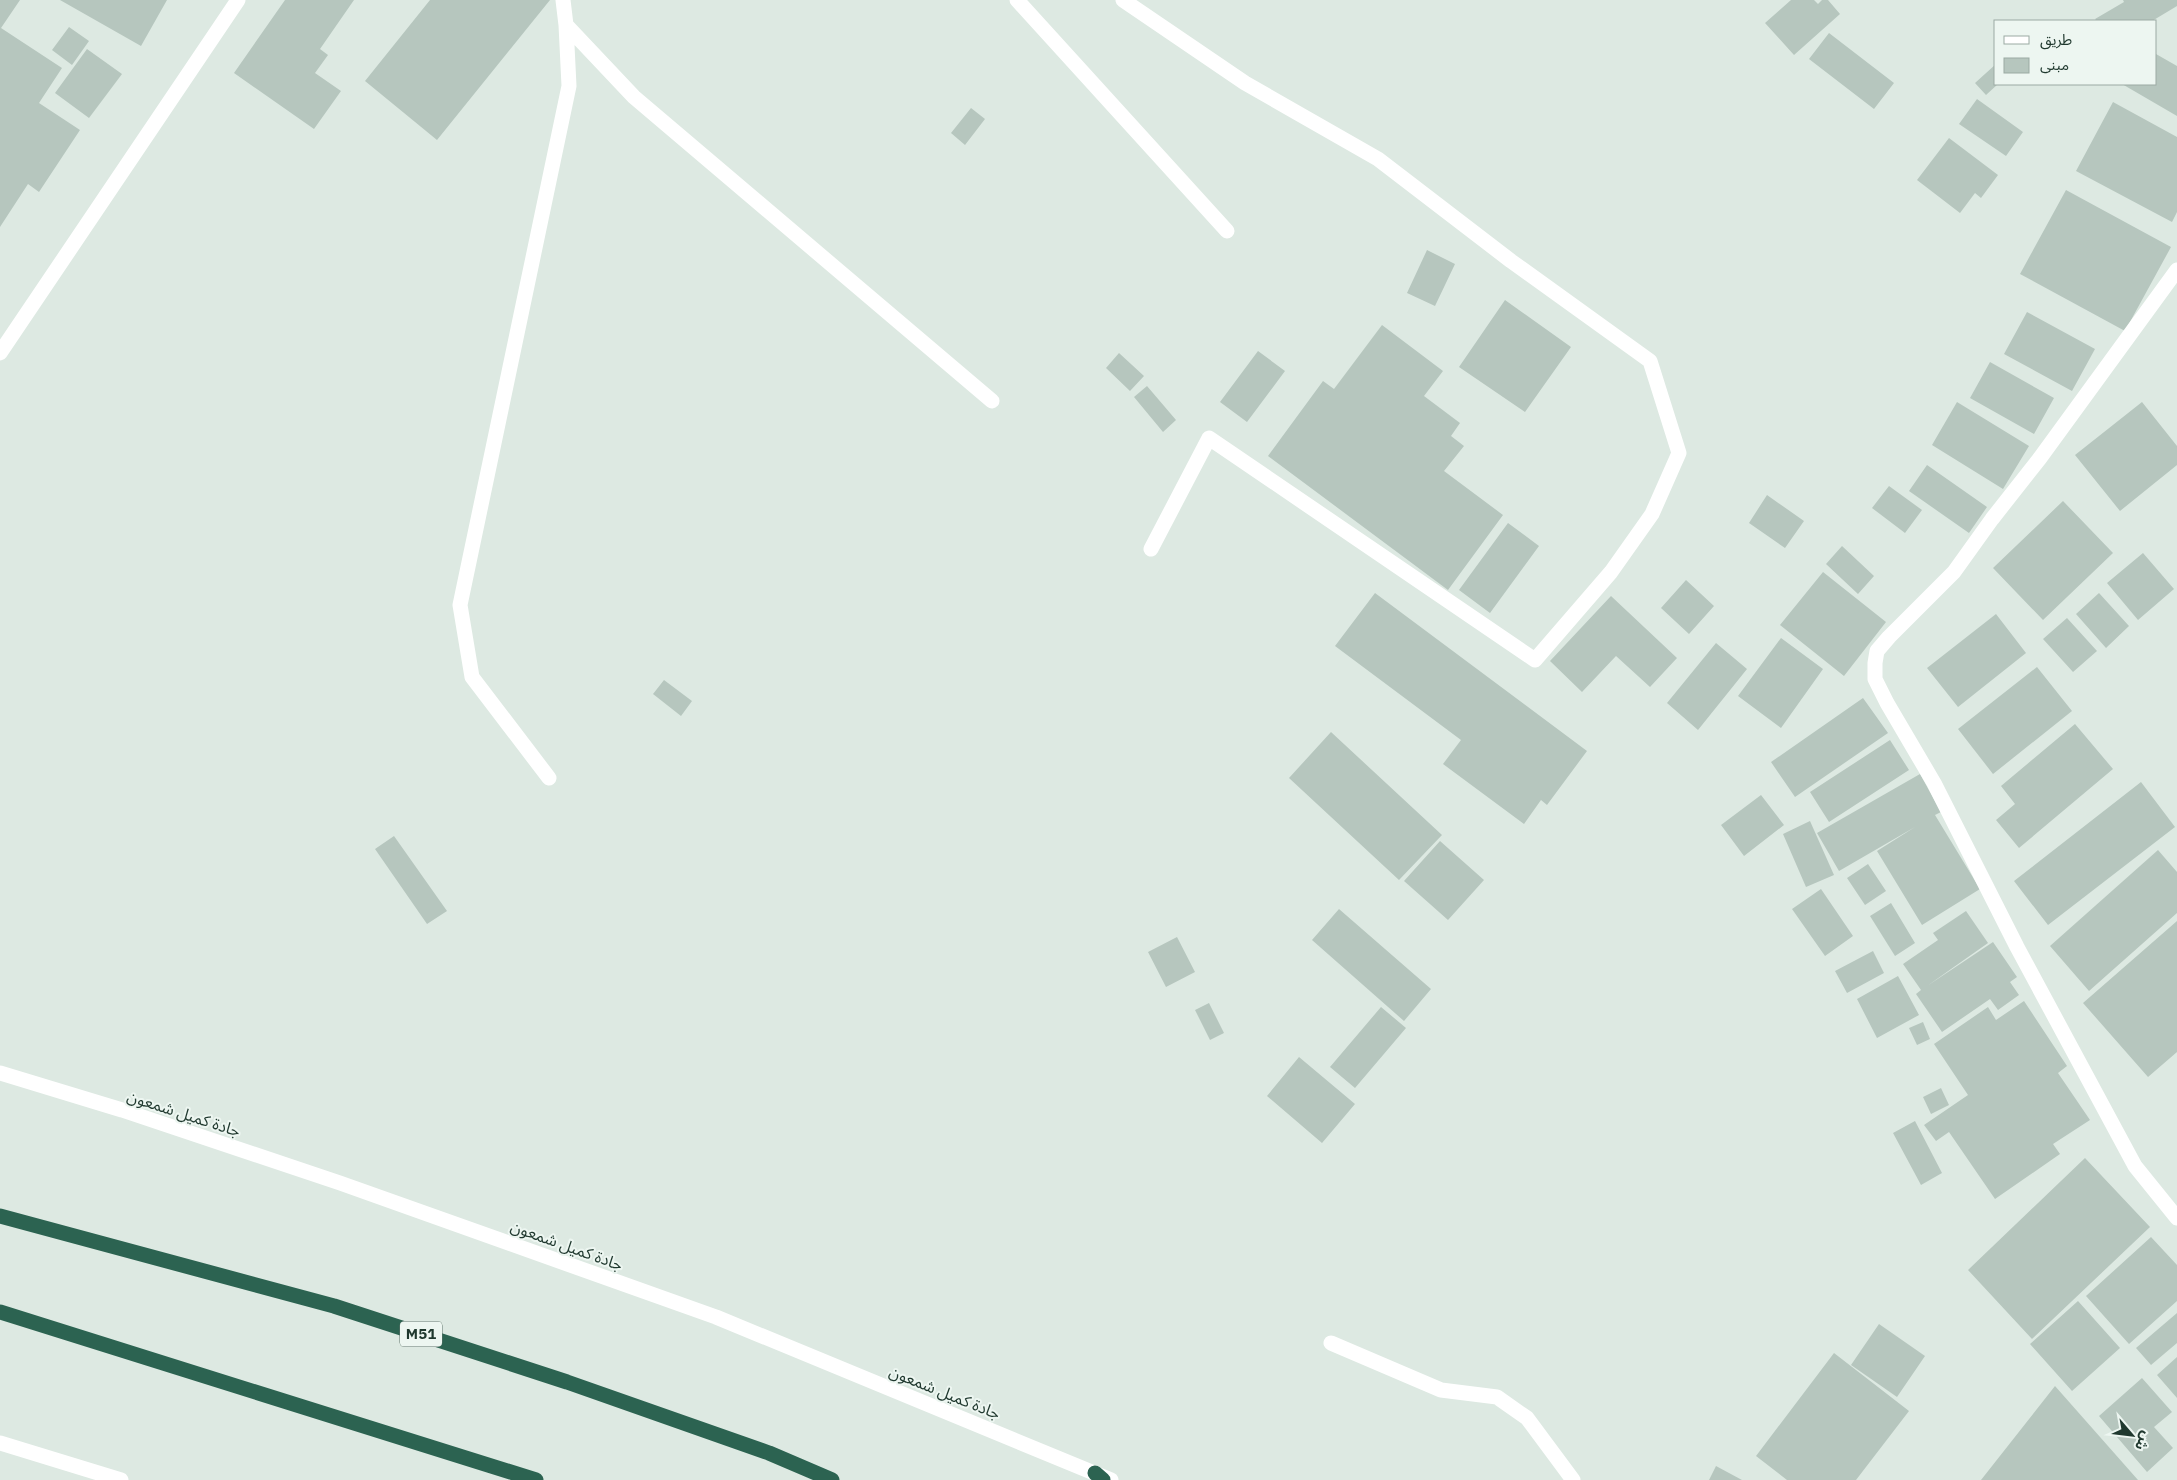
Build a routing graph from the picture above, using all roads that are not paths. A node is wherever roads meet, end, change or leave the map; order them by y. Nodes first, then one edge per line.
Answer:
1 (238, 0) edge
2 (563, 0) edge
3 (1017, 0) edge
4 (1124, 0) edge
5 (566, 25) junction
6 (1227, 231) dead end
7 (2177, 270) edge
8 (0, 353) edge
9 (992, 401) dead end
10 (1151, 549) dead end
11 (549, 778) dead end
12 (0, 1072) edge
13 (0, 1216) edge
14 (2177, 1218) edge
15 (0, 1312) edge
16 (1331, 1343) dead end
17 (0, 1443) edge
18 (1099, 1476) edge
19 (121, 1480) edge
20 (536, 1480) edge
21 (832, 1480) edge
22 (1111, 1480) edge
23 (1573, 1480) edge

1 - 8 street
2 - 5 street
3 - 6 street
4 - 10 street
5 - 9 street
5 - 11 street
7 - 14 street
12 - 18 street, جادة كميل شمعون
13 - 21 highway, M51
15 - 20 highway
16 - 23 street
17 - 19 street
18 - 22 street, جادة كميل شمعون

